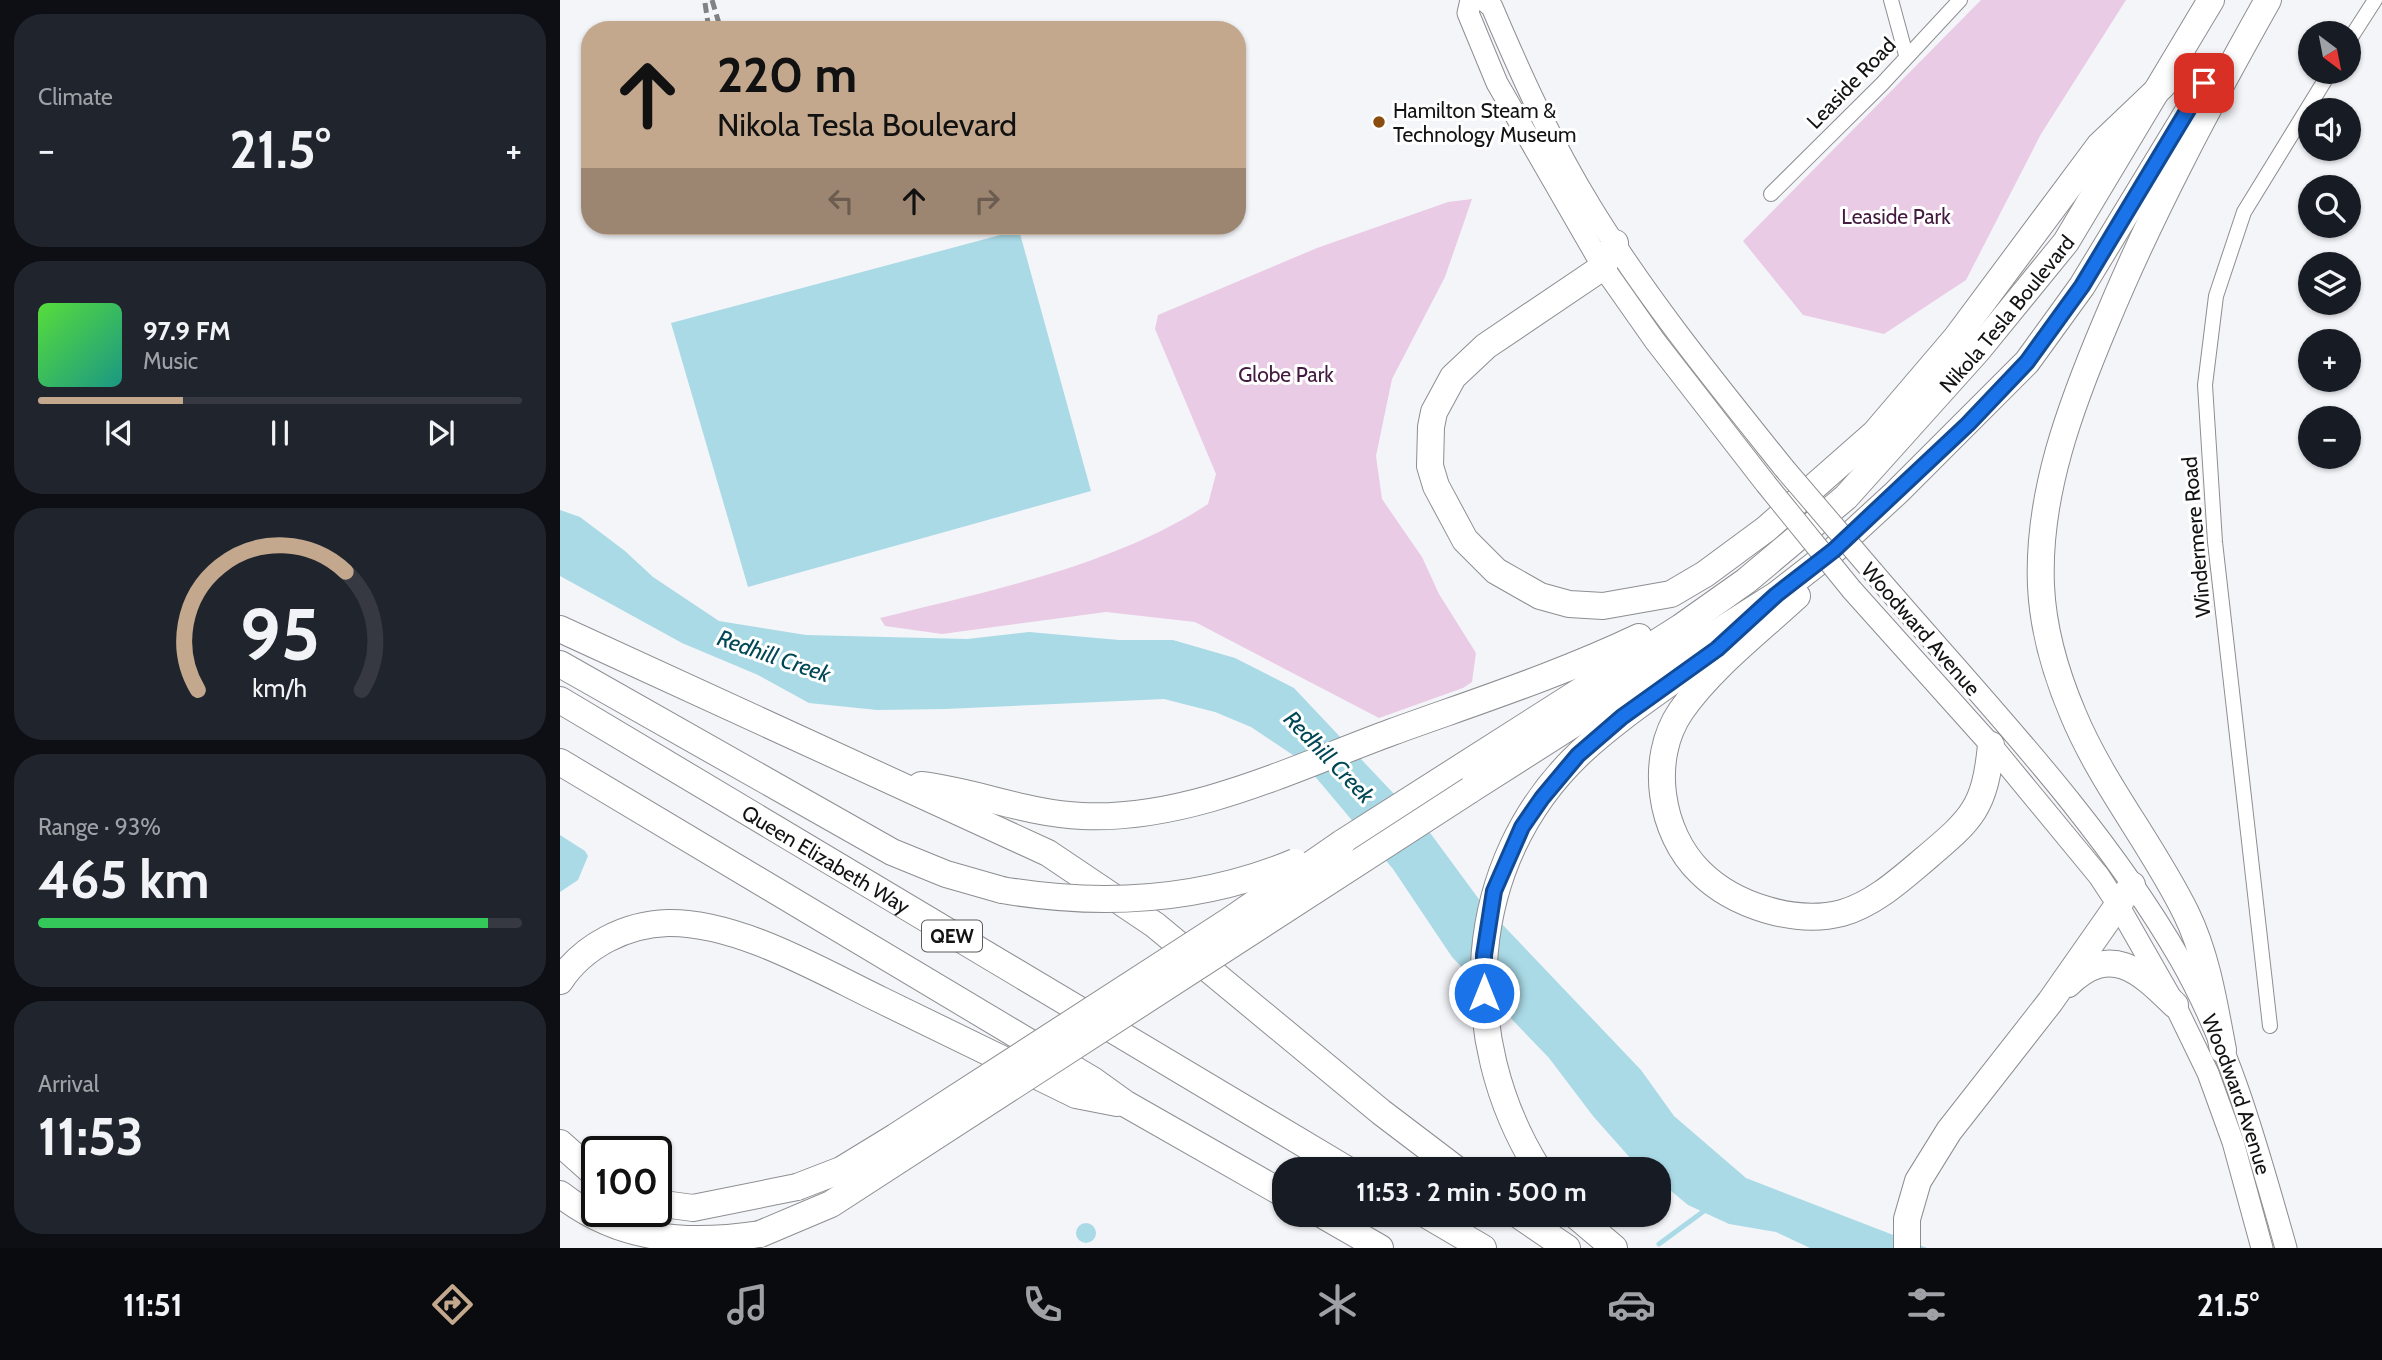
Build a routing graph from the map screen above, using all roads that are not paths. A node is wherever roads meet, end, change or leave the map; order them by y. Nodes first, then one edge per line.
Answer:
1 (1471, 0) edge
2 (1484, 0) edge
3 (1891, 0) edge
4 (1960, 0) edge
5 (2211, 0) edge
6 (2254, 0) edge
7 (2268, 0) edge
8 (2375, 0) edge
9 (2361, 22) edge
10 (1906, 55) junction
11 (2323, 84) edge
12 (2163, 85) junction
13 (1770, 194) dead end
14 (1609, 255) junction
15 (1968, 424) junction
16 (1746, 581) junction
17 (1776, 595) junction
18 (560, 629) edge
19 (560, 664) edge
20 (560, 700) edge
21 (1991, 745) junction
22 (560, 762) edge
23 (894, 781) junction
24 (1342, 843) junction
25 (2125, 895) junction
26 (560, 981) edge
27 (2050, 1002) junction
28 (2175, 1005) junction
29 (2270, 1026) dead end
30 (2224, 1050) junction
31 (1126, 1104) junction
32 (560, 1143) edge
33 (1326, 1157) edge
34 (1440, 1157) edge
35 (1531, 1157) edge
36 (581, 1162) edge
37 (1272, 1187) edge
38 (560, 1194) edge
39 (672, 1205) edge
40 (1344, 1227) edge
41 (1447, 1227) edge
42 (1536, 1227) edge
43 (1589, 1227) edge
44 (1380, 1248) edge
45 (1483, 1248) edge
46 (1567, 1248) edge
47 (1614, 1248) edge
48 (1907, 1248) edge
49 (2262, 1248) edge
50 (2286, 1248) edge

1 - 14 main road, Woodward Avenue
2 - 14 main road, Woodward Avenue
3 - 10 street
4 - 10 street, Leaside Road
5 - 12 highway, Nikola Tesla Boulevard
6 - 15 highway, Nikola Tesla Boulevard
7 - 30 highway
8 - 9 street
10 - 13 street, Leaside Road
11 - 29 street, Windermere Road
12 - 14 highway
12 - 16 highway, Nikola Tesla Boulevard
14 - 21 main road, Woodward Avenue, bridge
14 - 25 main road, Woodward Avenue, bridge
15 - 17 highway, Nikola Tesla Boulevard
15 - 21 highway
16 - 23 highway
16 - 24 highway
17 - 35 highway
17 - 38 highway, bridge
18 - 23 highway
19 - 24 highway, bridge
20 - 33 highway, Queen Elizabeth Way / QEW
21 - 25 main road, Woodward Avenue
22 - 31 highway, QEW
23 - 34 highway
24 - 39 highway, bridge
25 - 27 highway
25 - 28 main road, Woodward Avenue
25 - 30 main road, Woodward Avenue
26 - 31 highway
27 - 28 highway
27 - 48 highway
28 - 49 main road, Woodward Avenue
30 - 50 main road, Woodward Avenue
31 - 37 highway, QEW
32 - 36 highway
40 - 44 highway
41 - 45 highway
42 - 46 highway
43 - 47 highway

